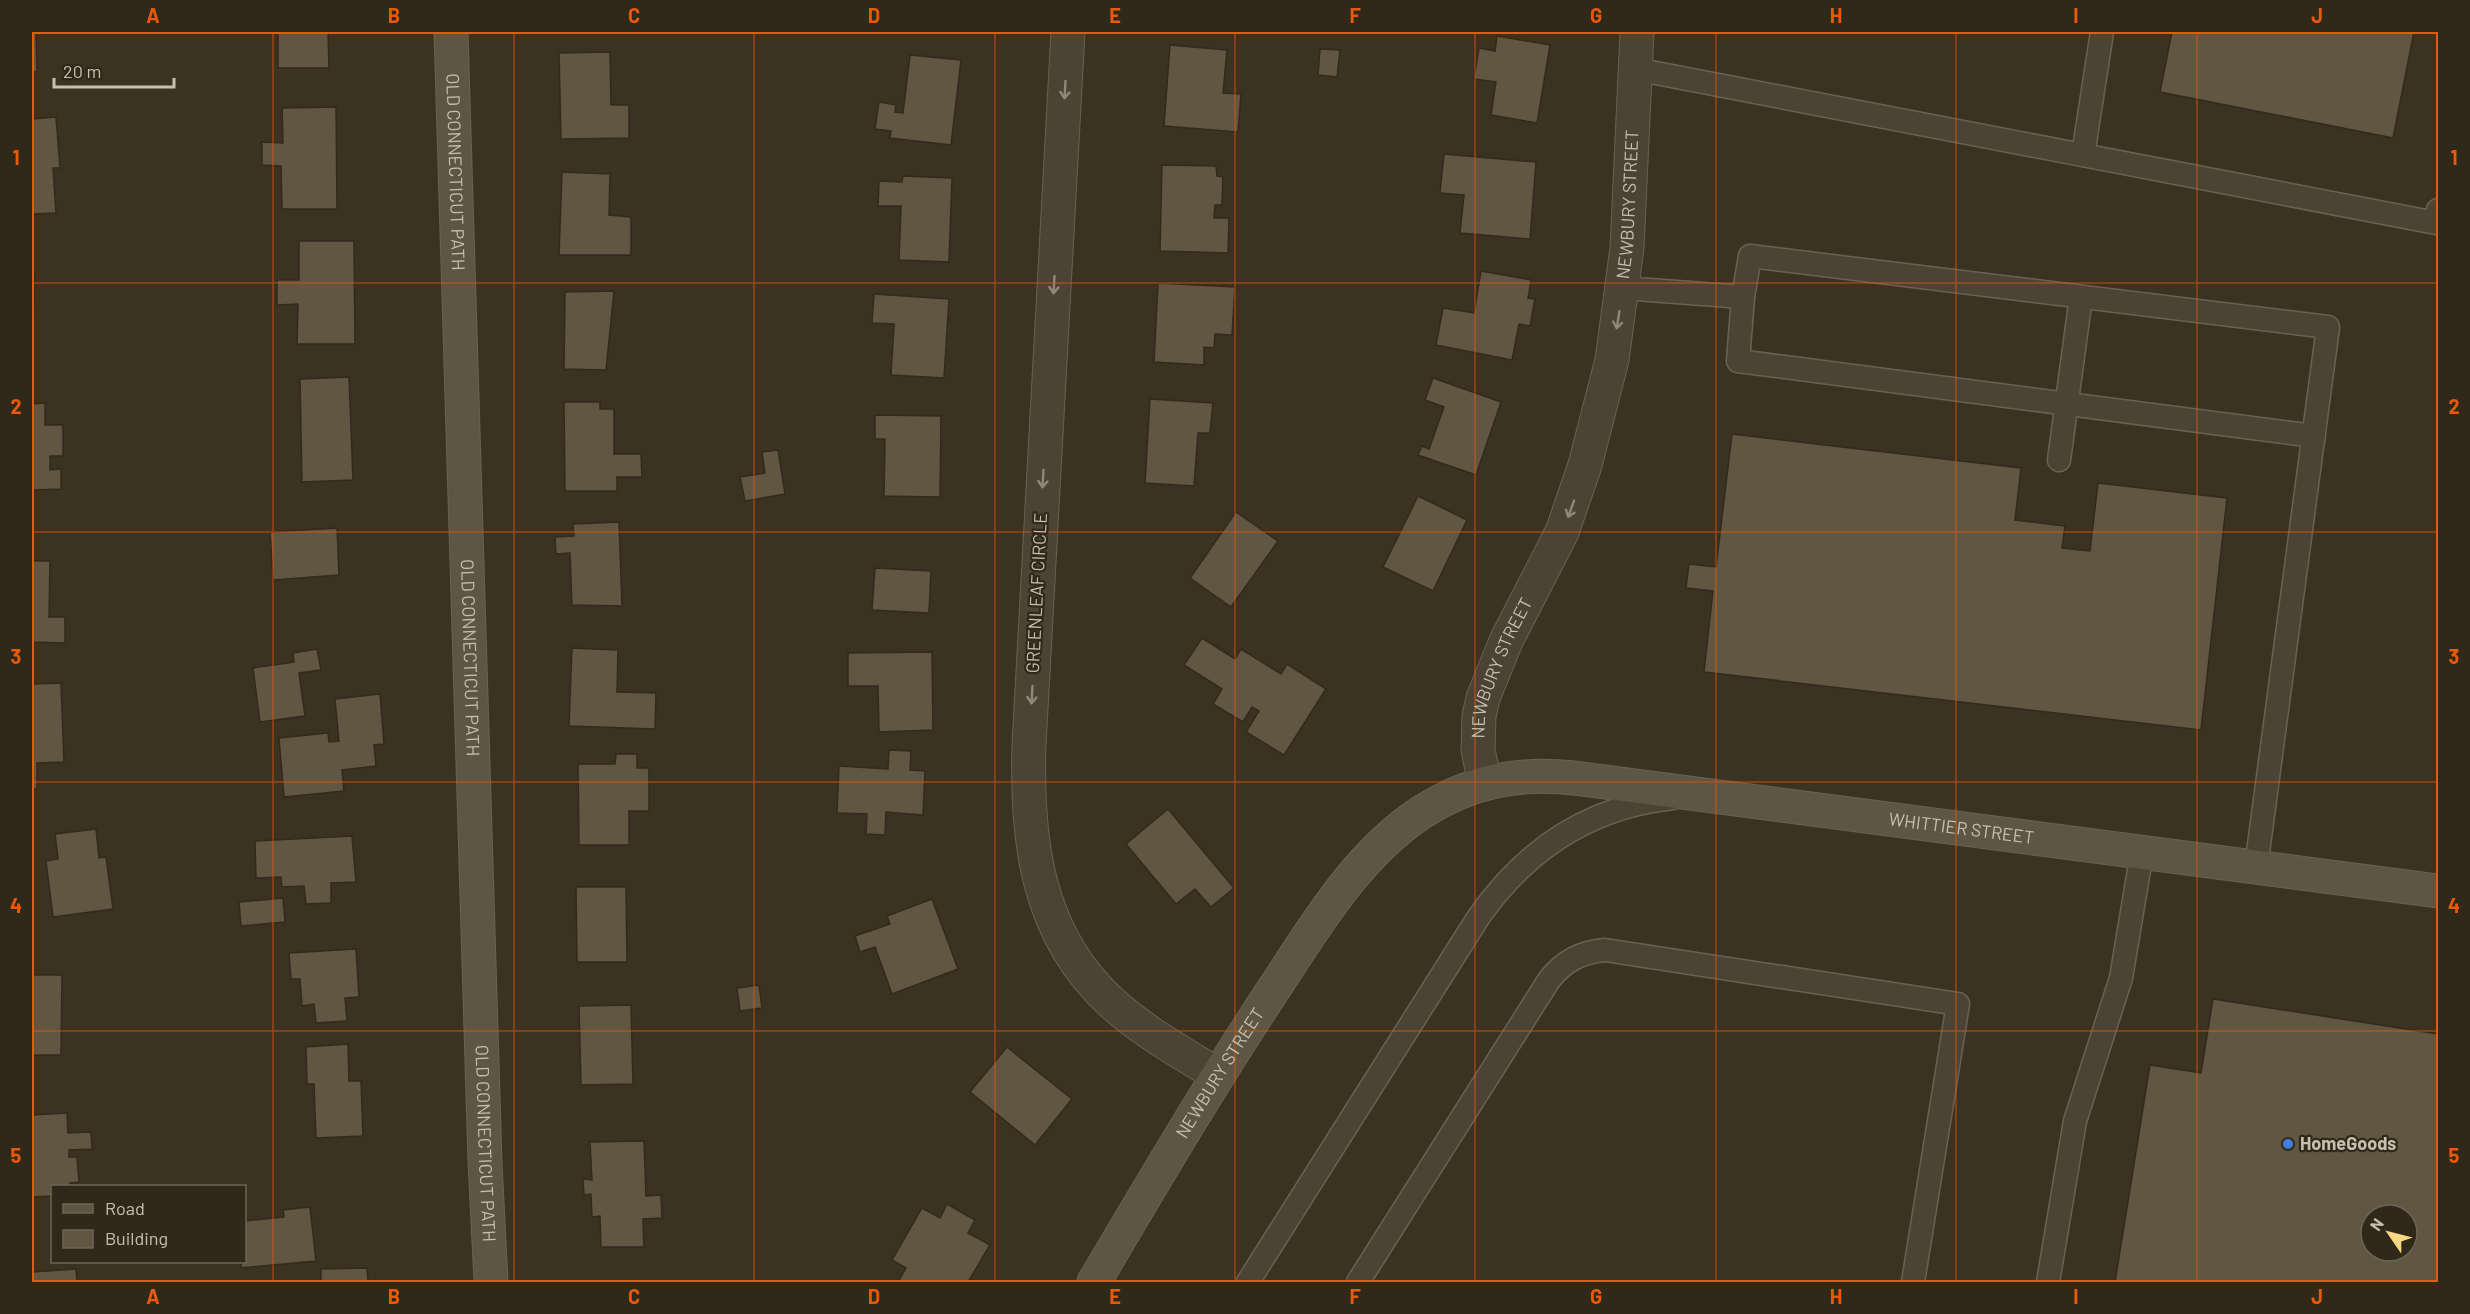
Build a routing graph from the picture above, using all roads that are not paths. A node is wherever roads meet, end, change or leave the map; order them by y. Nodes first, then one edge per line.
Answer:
1 (451, 32) edge
2 (1068, 32) edge
3 (1637, 32) edge
4 (2102, 32) edge
5 (1635, 69) junction
6 (2083, 155) junction
7 (2439, 210) edge
8 (1623, 288) junction
9 (1743, 297) junction
10 (2081, 297) junction
11 (2068, 404) junction
12 (2314, 436) junction
13 (2059, 460) dead end
14 (1485, 783) junction
15 (1709, 796) junction
16 (2142, 852) junction
17 (2256, 867) junction
18 (2439, 891) edge
19 (1218, 1075) junction
20 (491, 1282) edge
21 (1094, 1282) edge
22 (1248, 1282) edge
23 (1358, 1282) edge
24 (1913, 1282) edge
25 (2048, 1282) edge

1 - 20 street, OLD CONNECTICUT PATH
2 -> 19 street, GREENLEAF CIRCLE
3 - 5 street, NEWBURY STREET
4 - 6 lane
5 - 6 lane
5 - 8 street, NEWBURY STREET
6 - 7 lane
8 - 9 lane
8 -> 14 street, NEWBURY STREET
9 - 10 lane
9 - 11 lane
10 - 11 lane
10 - 12 lane
11 - 12 lane
11 - 13 lane
12 - 17 lane
14 - 15 street, WHITTIER STREET
14 - 19 street, NEWBURY STREET
15 - 16 street, WHITTIER STREET
15 - 22 lane
16 - 17 street, WHITTIER STREET
16 - 25 lane
17 - 18 street, WHITTIER STREET
19 - 21 street, NEWBURY STREET
23 - 24 lane

